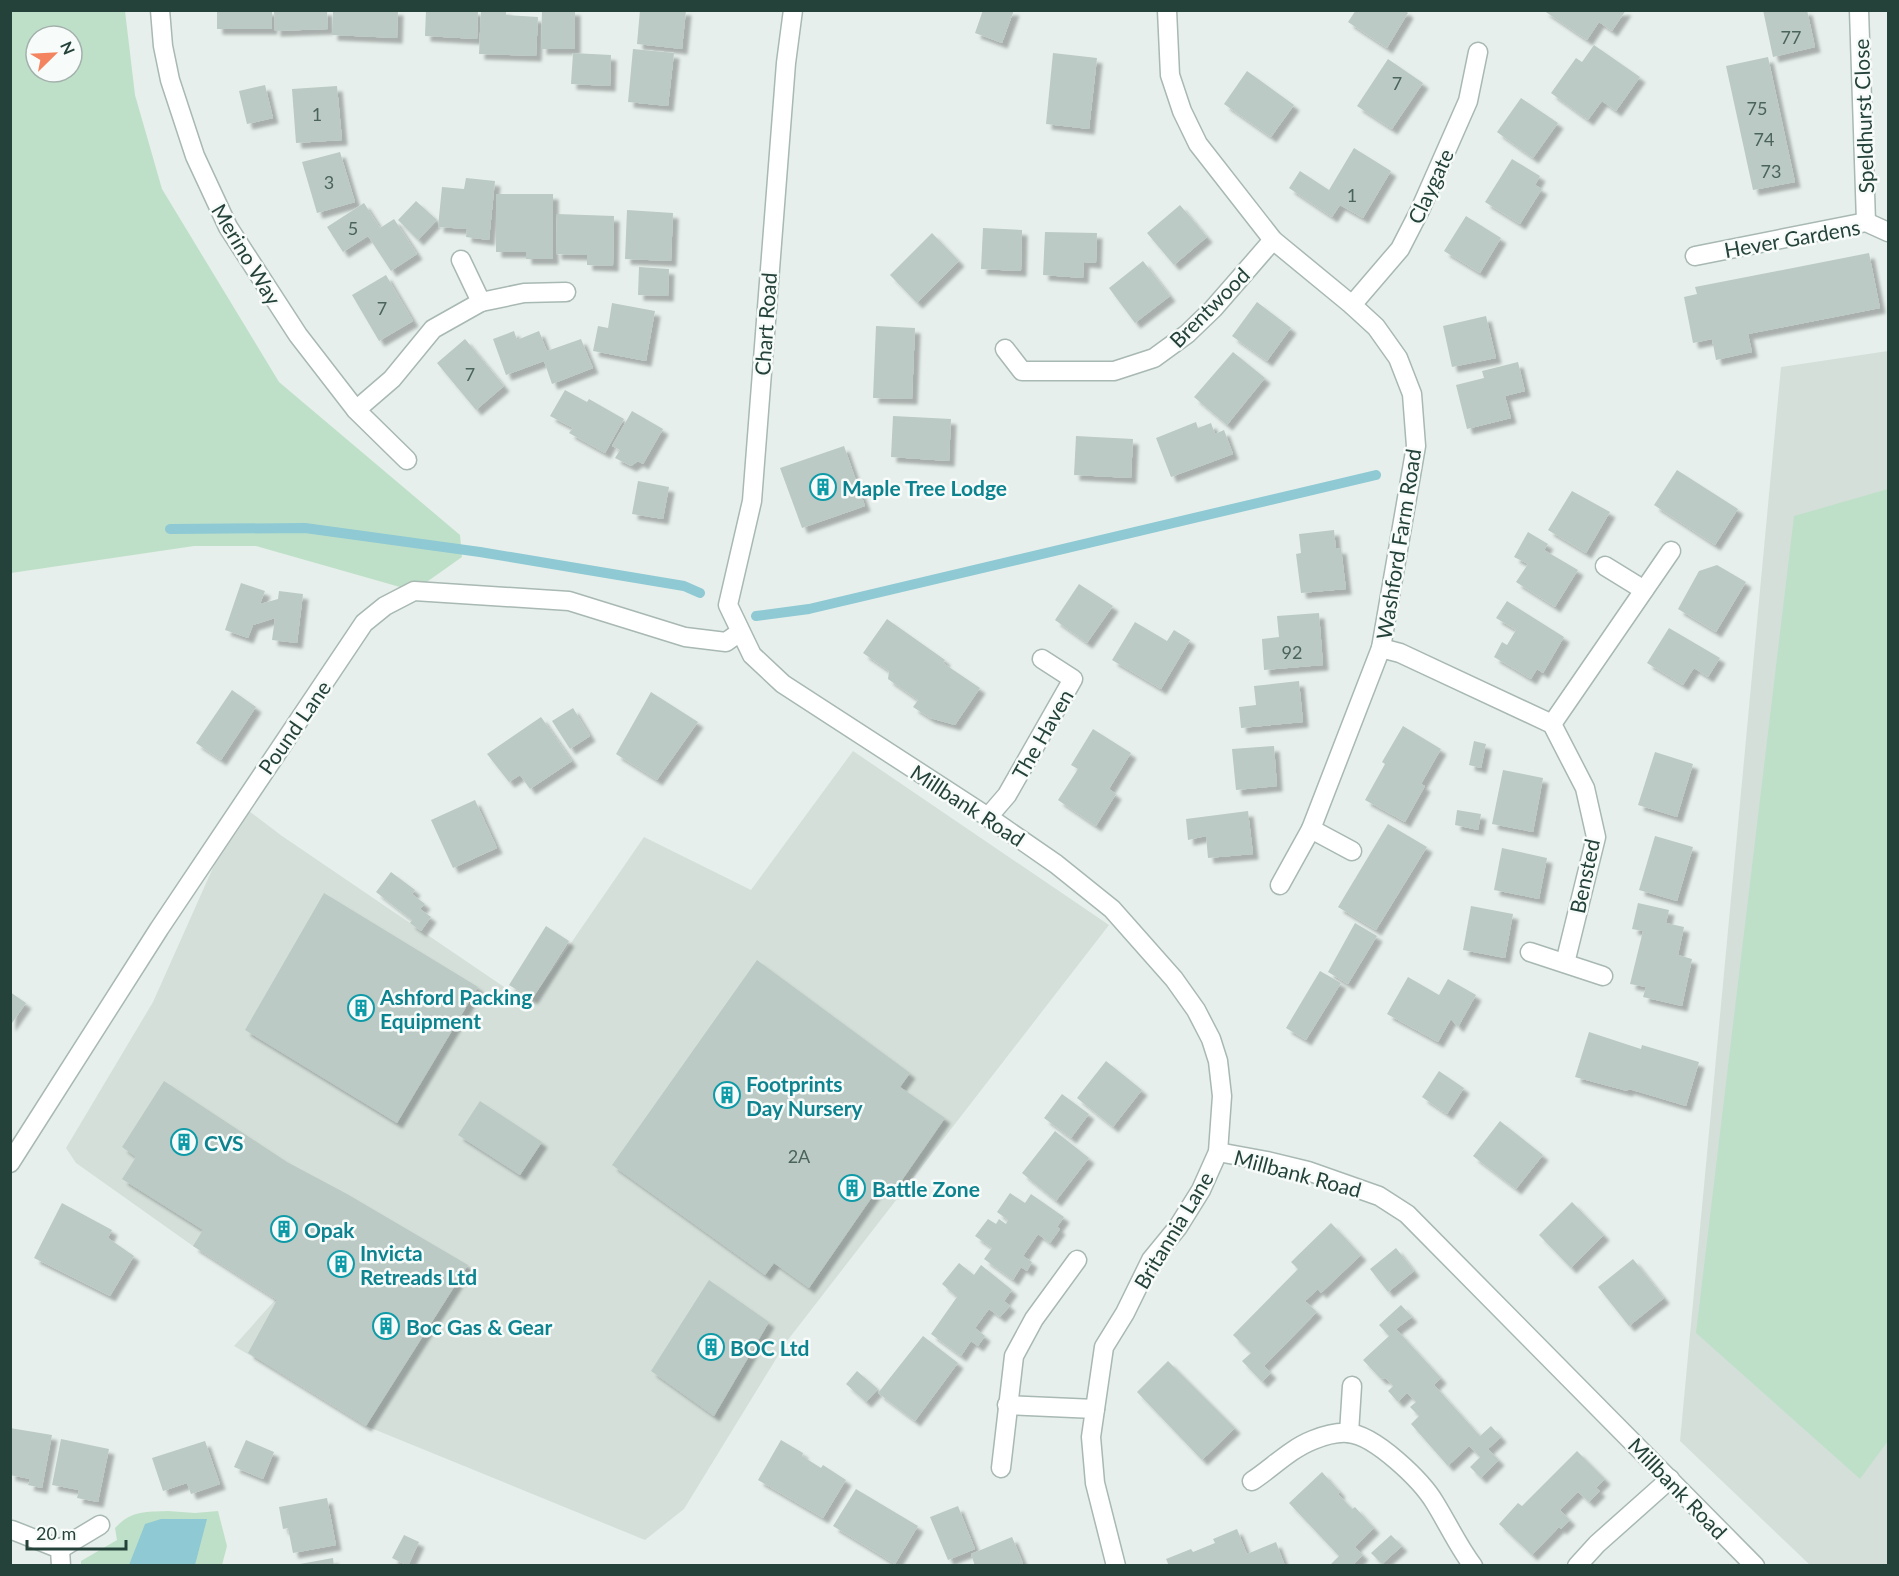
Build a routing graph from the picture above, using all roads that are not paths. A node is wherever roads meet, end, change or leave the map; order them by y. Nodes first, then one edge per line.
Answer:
1 (160, 10) edge
2 (793, 10) edge
3 (1167, 10) edge
4 (1859, 10) edge
5 (1478, 52) dead end
6 (1866, 222) junction
7 (1888, 232) edge
8 (1274, 240) junction
9 (1695, 256) dead end
10 (461, 261) dead end
11 (566, 292) dead end
12 (481, 302) junction
13 (1352, 305) junction
14 (1005, 349) dead end
15 (356, 410) junction
16 (407, 460) dead end
17 (1671, 551) dead end
18 (1605, 566) dead end
19 (1644, 590) junction
20 (740, 632) junction
21 (1381, 648) junction
22 (1042, 659) dead end
23 (1552, 724) junction
24 (988, 817) junction
25 (1311, 829) junction
26 (1352, 851) dead end
27 (1280, 885) dead end
28 (1530, 952) dead end
29 (1564, 963) junction
30 (1603, 976) dead end
31 (1218, 1152) junction
32 (10, 1162) edge
33 (1077, 1260) dead end
34 (1352, 1386) dead end
35 (1007, 1405) junction
36 (1095, 1409) junction
37 (1349, 1433) junction
38 (1001, 1468) dead end
39 (1670, 1479) junction
40 (1252, 1481) dead end
41 (100, 1525) dead end
42 (12, 1530) dead end
43 (61, 1557) edge
44 (1116, 1566) edge
45 (1473, 1566) edge
46 (1577, 1566) edge
47 (1755, 1566) edge

1 - 15 street, Merino Way
2 - 20 street, Chart Road
3 - 8 street, Washford Farm Road
4 - 6 street, Speldhurst Close
5 - 13 street, Claygate
6 - 7 street, Hever Gardens
6 - 9 street, Hever Gardens
8 - 13 street, Washford Farm Road
8 - 14 street, Brentwood
10 - 12 street
11 - 12 street
12 - 15 street
13 - 21 street, Washford Farm Road
15 - 16 street, Merino Way
17 - 19 street
18 - 19 street
19 - 23 street
20 - 24 street, Millbank Road
20 - 32 street, Pound Lane
21 - 23 street
21 - 25 street, Washford Farm Road
22 - 24 street, The Haven
23 - 29 street, Bensted
24 - 31 street, Millbank Road
25 - 26 street
25 - 27 street, Washford Farm Road
28 - 29 street
29 - 30 street
31 - 36 street, Britannia Lane
31 - 39 street, Millbank Road
33 - 35 street
34 - 37 street
35 - 36 street
35 - 38 street
36 - 44 street, Britannia Lane
37 - 40 street
37 - 45 street
39 - 46 street
39 - 47 street, Millbank Road
41 - 43 street
42 - 43 street

